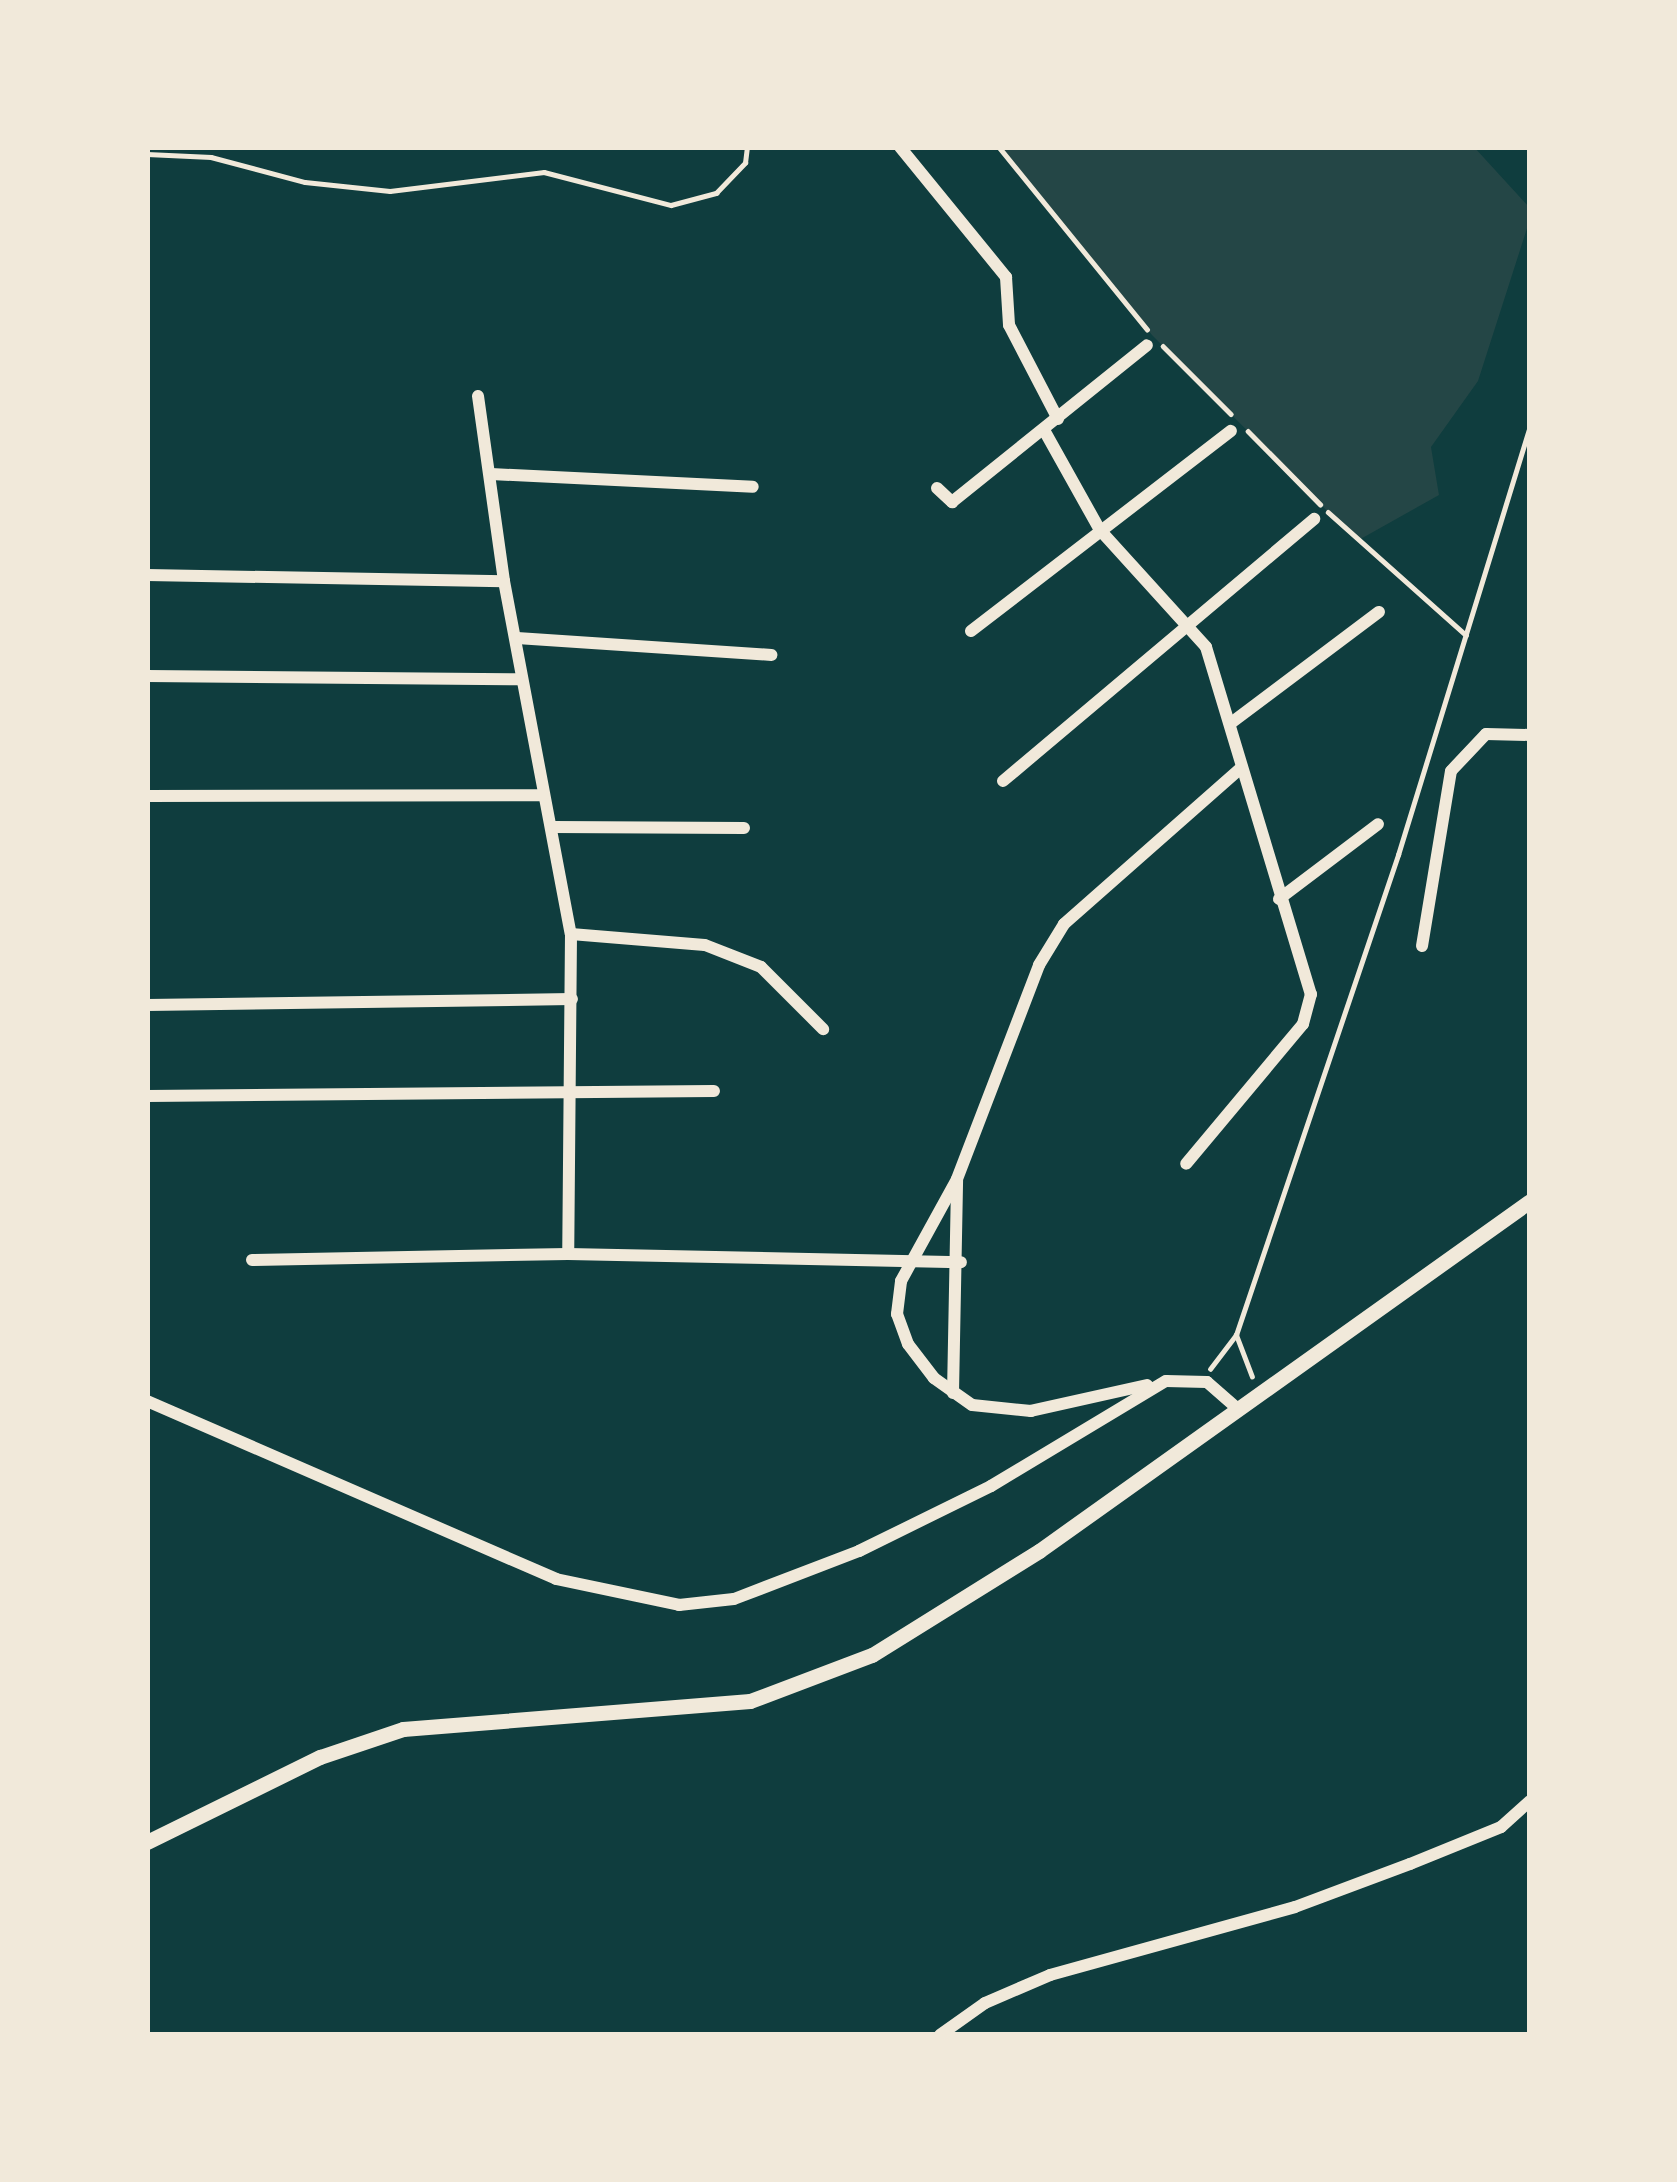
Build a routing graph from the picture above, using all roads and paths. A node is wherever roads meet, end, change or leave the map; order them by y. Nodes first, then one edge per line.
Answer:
1 (747, 147) edge
2 (900, 147) edge
3 (999, 147) edge
4 (147, 154) edge
5 (1147, 344) dead end
6 (478, 396) dead end
7 (1058, 419) junction
8 (1530, 427) edge
9 (1044, 430) junction
10 (1231, 431) dead end
11 (490, 473) junction
12 (753, 487) dead end
13 (937, 488) dead end
14 (1314, 519) dead end
15 (1100, 530) junction
16 (147, 574) edge
17 (504, 581) junction
18 (1379, 612) dead end
19 (1184, 622) junction
20 (971, 632) dead end
21 (1466, 635) junction
22 (517, 638) junction
23 (771, 655) dead end
24 (147, 676) edge
25 (521, 679) junction
26 (1231, 723) junction
27 (1530, 735) edge
28 (1242, 767) junction
29 (1003, 781) dead end
30 (542, 795) junction
31 (147, 796) edge
32 (1378, 824) dead end
33 (553, 827) junction
34 (744, 829) dead end
35 (1280, 899) junction
36 (571, 934) junction
37 (1422, 946) dead end
38 (572, 999) junction
39 (147, 1005) edge
40 (824, 1029) dead end
41 (715, 1091) dead end
42 (566, 1094) junction
43 (147, 1096) edge
44 (1186, 1164) dead end
45 (957, 1179) junction
46 (1530, 1201) edge
47 (568, 1255) junction
48 (252, 1259) dead end
49 (910, 1259) junction
50 (961, 1262) junction
51 (1237, 1334) junction
52 (1195, 1378) junction
53 (1166, 1381) junction
54 (1262, 1392) junction
55 (953, 1394) junction
56 (147, 1401) edge
57 (1238, 1409) junction
58 (1530, 1801) edge
59 (147, 1840) edge
60 (940, 2035) edge

1 - 4 path
2 - 7 street
3 - 21 path
5 - 7 street
6 - 11 street
7 - 9 street
8 - 21 path
9 - 13 street
9 - 15 street
10 - 15 street
11 - 12 street
11 - 17 street
14 - 19 street
15 - 19 street
15 - 20 street
16 - 17 street
17 - 22 street
18 - 26 street
19 - 26 street
19 - 29 street
21 - 51 path
22 - 23 street
22 - 25 street
24 - 25 street
25 - 30 street
26 - 28 street
27 - 37 street
28 - 35 street
28 - 45 street
30 - 31 street
30 - 33 street
32 - 35 street
33 - 34 street
33 - 36 street
35 - 44 street
36 - 38 street
36 - 40 street
38 - 39 street
38 - 42 street
41 - 42 street
42 - 43 street
42 - 47 street
45 - 49 street
45 - 50 street
46 - 54 street
47 - 48 street
47 - 49 street
49 - 50 street
49 - 55 street
50 - 55 street
51 - 52 path
51 - 54 path
52 - 53 street
52 - 57 street
53 - 55 street
53 - 56 street
54 - 57 street
57 - 59 street
58 - 60 street

